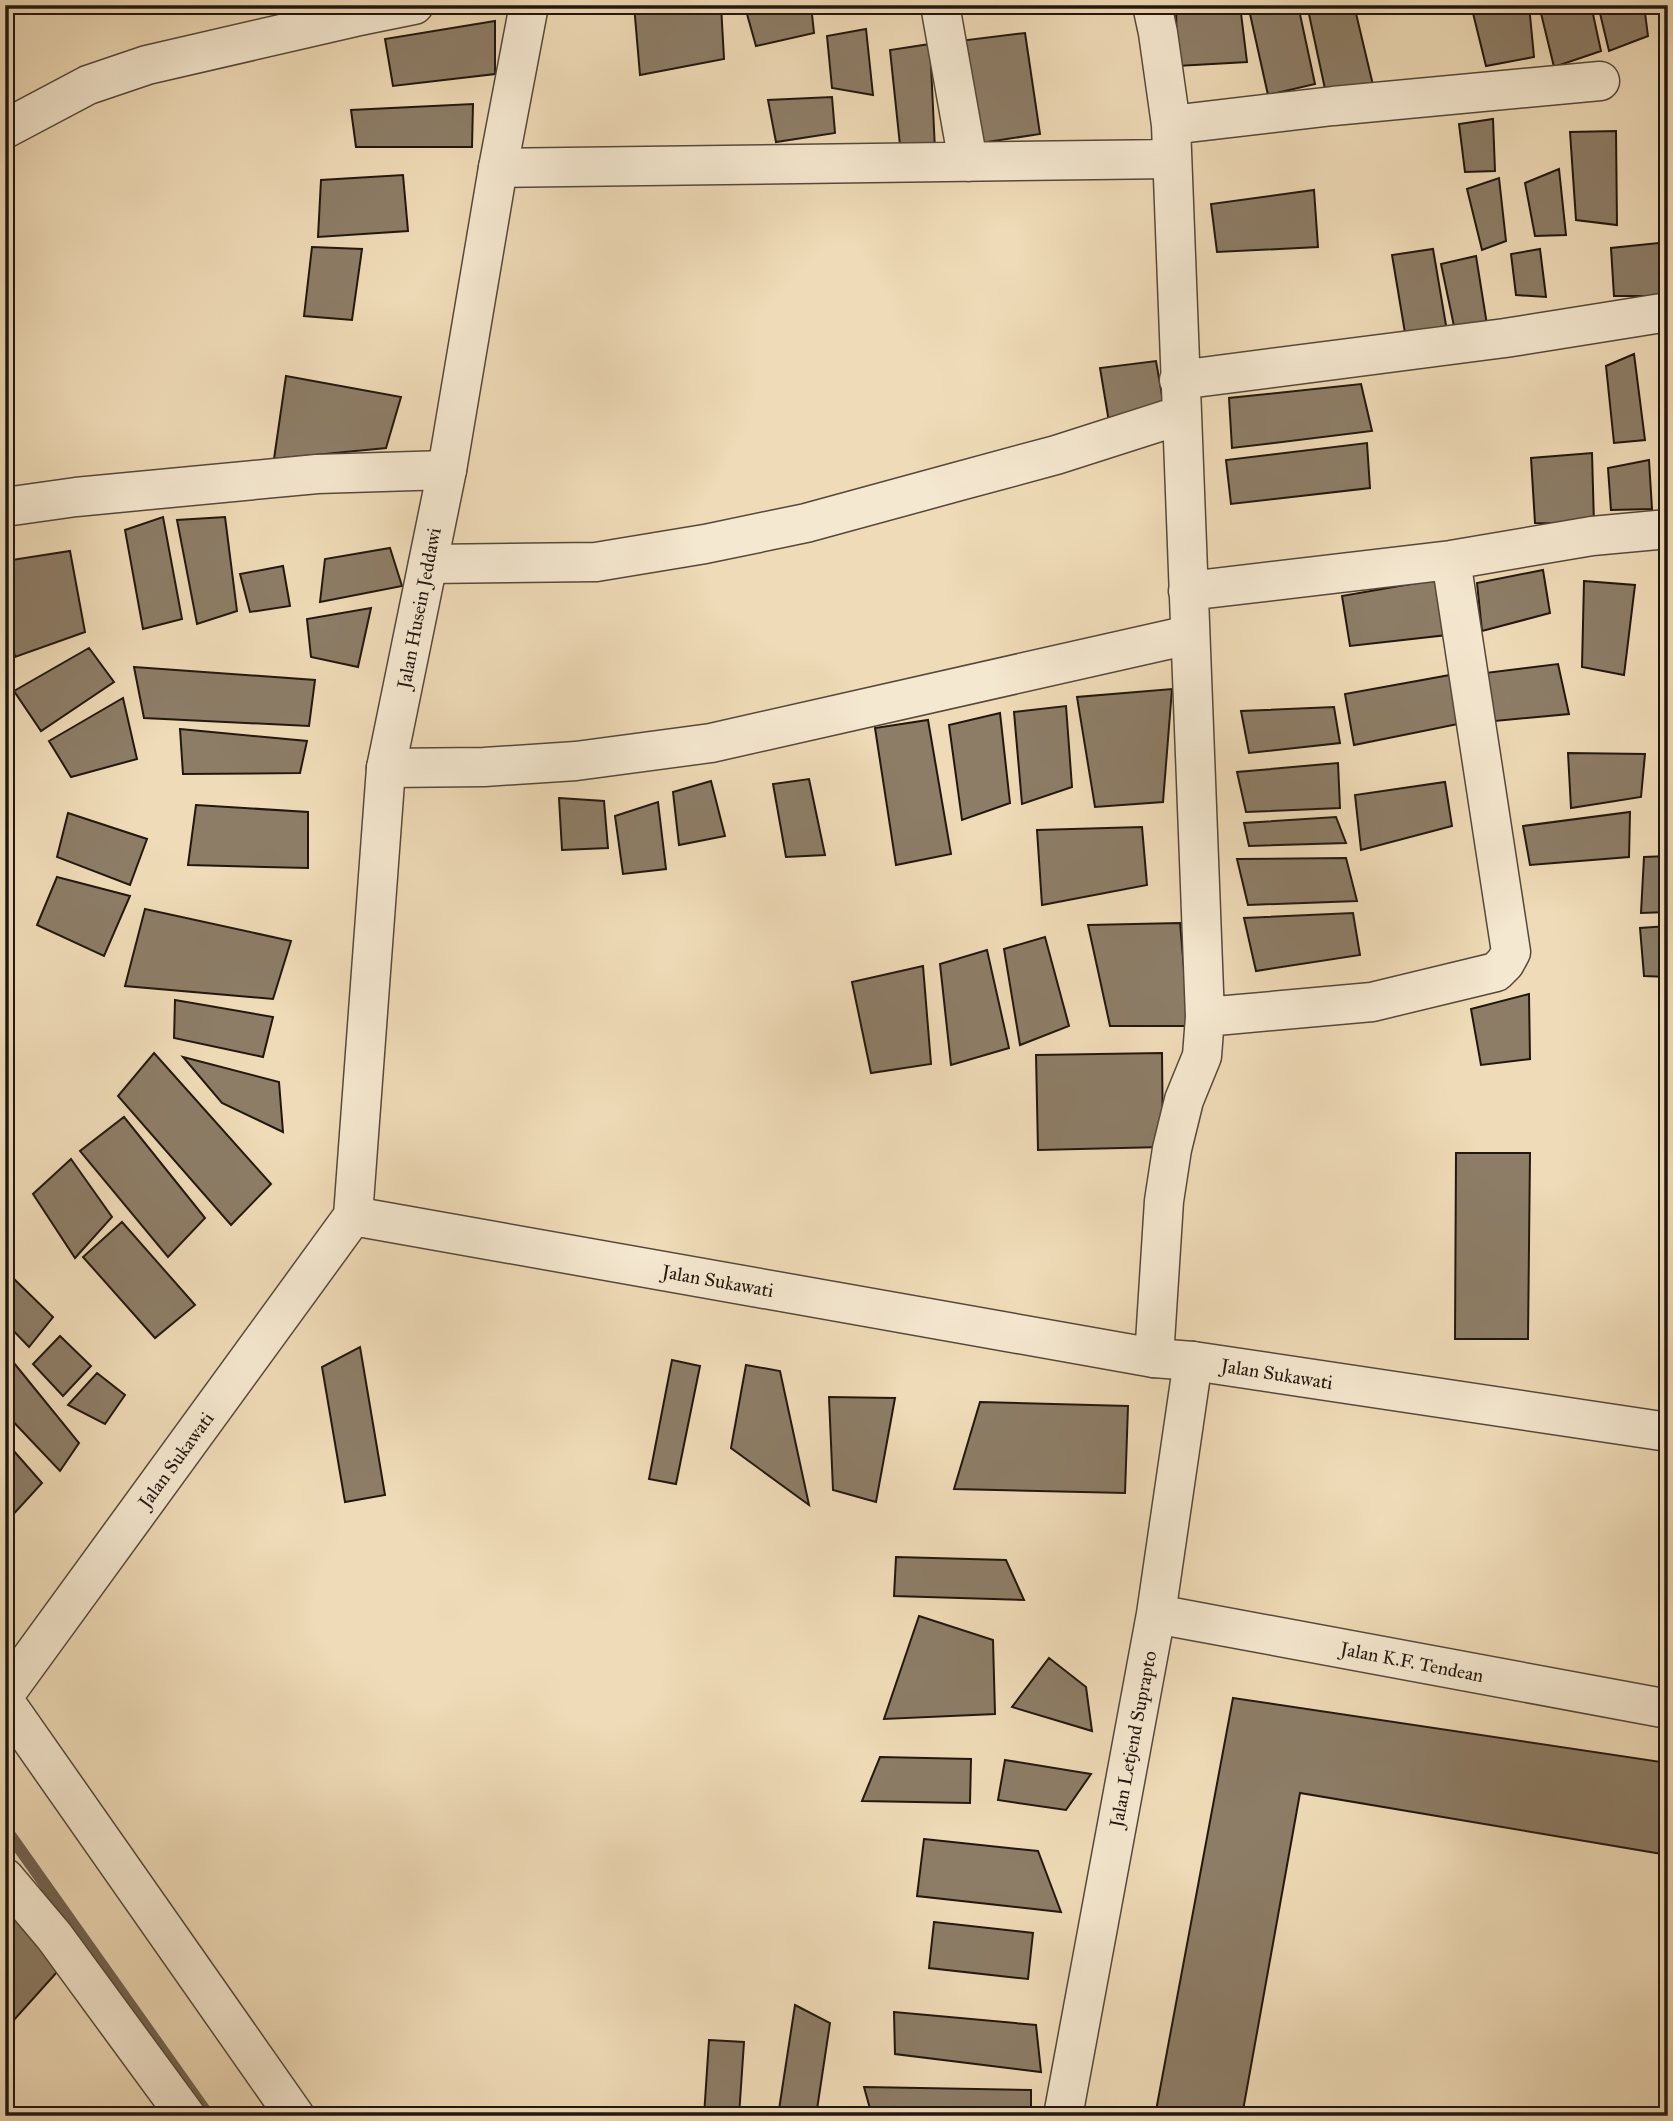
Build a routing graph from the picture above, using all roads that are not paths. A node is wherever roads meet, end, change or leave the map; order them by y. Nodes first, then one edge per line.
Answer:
1 (414, 5) edge
2 (529, 5) edge
3 (940, 5) edge
4 (1152, 5) edge
5 (1600, 81) dead end
6 (5, 129) edge
7 (1171, 142) junction
8 (968, 162) junction
9 (498, 168) junction
10 (1668, 312) edge
11 (1180, 397) junction
12 (446, 470) junction
13 (5, 507) edge
14 (1668, 529) edge
15 (1451, 560) junction
16 (428, 564) junction
17 (1188, 591) junction
18 (1189, 635) junction
19 (386, 768) junction
20 (1205, 1017) junction
21 (353, 1216) junction
22 (1154, 1358) junction
23 (1193, 1361) junction
24 (1668, 1432) edge
25 (1156, 1614) junction
26 (5, 1694) edge
27 (5, 1702) edge
28 (1668, 1709) edge
29 (5, 1878) edge
30 (186, 2116) edge
31 (295, 2116) edge
32 (1063, 2116) edge

1 - 6 street
2 - 9 street, Jalan Husein Jeddawi
3 - 8 street
4 - 7 street
5 - 7 street
7 - 8 street
7 - 11 street
8 - 9 street
9 - 12 street, Jalan Husein Jeddawi
10 - 11 street
11 - 16 street
11 - 17 street
12 - 13 street
12 - 16 street, Jalan Husein Jeddawi
14 - 15 street
15 - 17 street
15 - 20 street
16 - 19 street, Jalan Husein Jeddawi
17 - 18 street
18 - 19 street
18 - 20 street
19 - 21 street, Jalan Husein Jeddawi
20 - 22 street
21 - 22 street, Jalan Sukawati
21 - 26 street, Jalan Sukawati
22 - 23 street, Jalan Sukawati
23 - 24 street, Jalan Sukawati
23 - 25 street, Jalan Letjend Suprapto
25 - 28 street, Jalan K.F. Tendean
25 - 32 street, Jalan Letjend Suprapto
27 - 31 street
29 - 30 street

